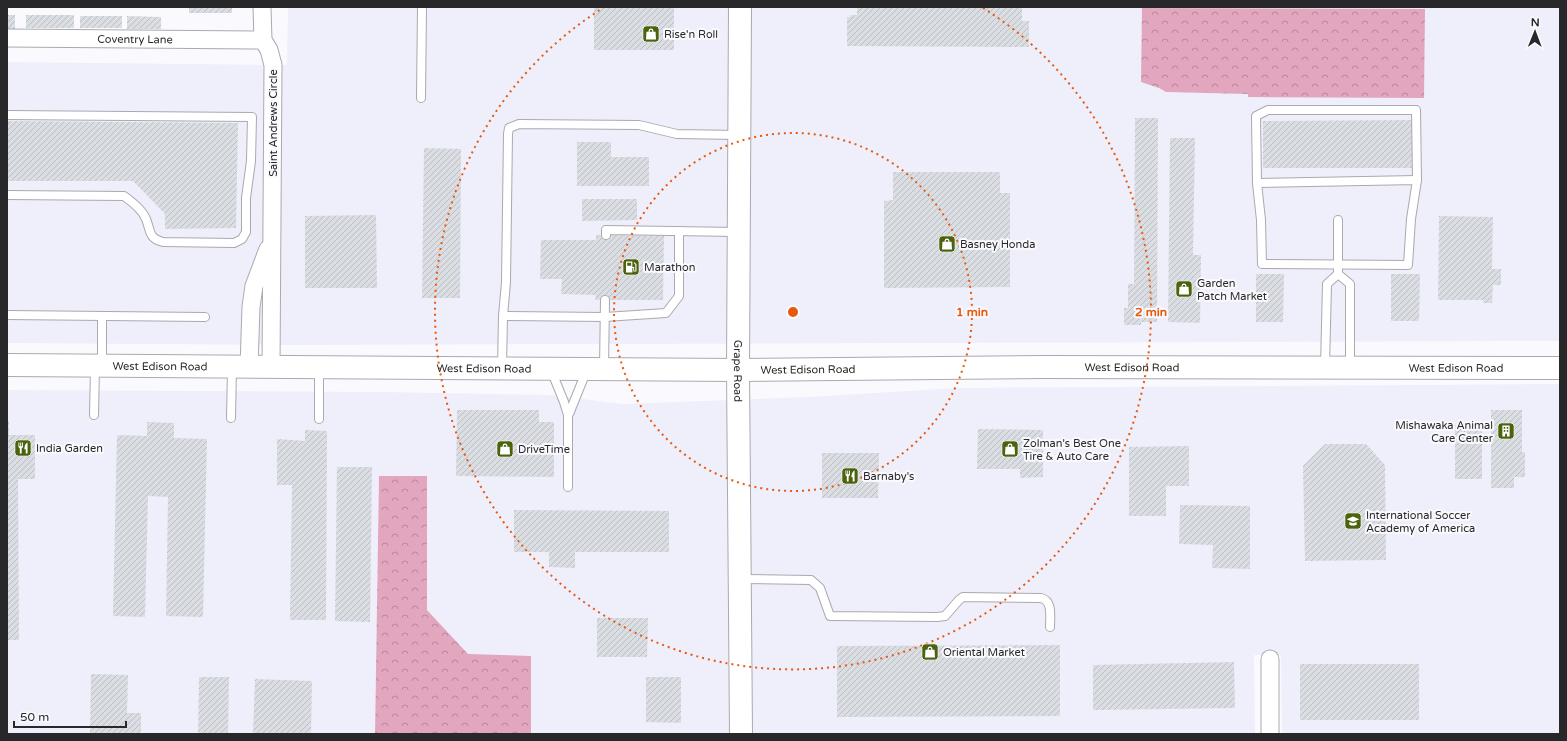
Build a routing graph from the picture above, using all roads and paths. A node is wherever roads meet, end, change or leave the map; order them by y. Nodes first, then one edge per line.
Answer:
1 (262, 7) edge
2 (422, 7) edge
3 (740, 7) edge
4 (7, 38) edge
5 (263, 40) junction
6 (421, 98) dead end
7 (7, 115) edge
8 (740, 135) junction
9 (1417, 180) junction
10 (1257, 183) junction
11 (7, 195) edge
12 (1338, 220) dead end
13 (680, 231) junction
14 (740, 232) junction
15 (606, 235) dead end
16 (1339, 264) junction
17 (1338, 274) junction
18 (605, 300) dead end
19 (7, 316) edge
20 (102, 316) junction
21 (503, 316) junction
22 (205, 317) dead end
23 (605, 317) junction
24 (7, 365) edge
25 (98, 366) junction
26 (251, 367) junction
27 (320, 367) junction
28 (1325, 367) junction
29 (1350, 367) junction
30 (502, 368) junction
31 (1560, 368) edge
32 (550, 369) junction
33 (596, 369) junction
34 (738, 370) junction
35 (94, 415) dead end
36 (568, 415) junction
37 (231, 418) dead end
38 (319, 419) dead end
39 (568, 487) dead end
40 (740, 579) junction
41 (1050, 627) dead end
42 (1270, 659) dead end
43 (741, 734) edge
44 (1270, 734) edge

1 - 5 street, Saint Andrews Circle
2 - 6 lane
3 - 8 main road, Grape Road
4 - 5 street, Coventry Lane
5 - 26 street, Saint Andrews Circle
7 - 11 lane
8 - 14 main road, Grape Road
8 - 21 lane
9 - 10 lane
9 - 10 lane
9 - 16 lane
10 - 16 lane
12 - 16 lane
13 - 14 lane
13 - 15 lane
13 - 23 lane
14 - 34 main road, Grape Road
16 - 17 lane
17 - 28 lane
17 - 29 lane
18 - 23 lane
19 - 20 lane
20 - 22 lane
20 - 25 lane
21 - 23 lane
21 - 30 lane
23 - 33 lane
24 - 25 main road, West Edison Road
25 - 26 main road, West Edison Road
25 - 35 lane
26 - 27 main road, West Edison Road
26 - 37 lane
27 - 30 main road, West Edison Road
27 - 38 lane
28 - 29 main road, West Edison Road
28 - 34 main road, West Edison Road
29 - 31 main road, West Edison Road
30 - 32 main road, West Edison Road
32 - 33 main road, West Edison Road
32 - 36 lane
33 - 34 main road, West Edison Road
33 - 36 lane
34 - 40 main road, Grape Road
36 - 39 lane
40 - 41 lane
40 - 43 main road, Grape Road
42 - 44 street

